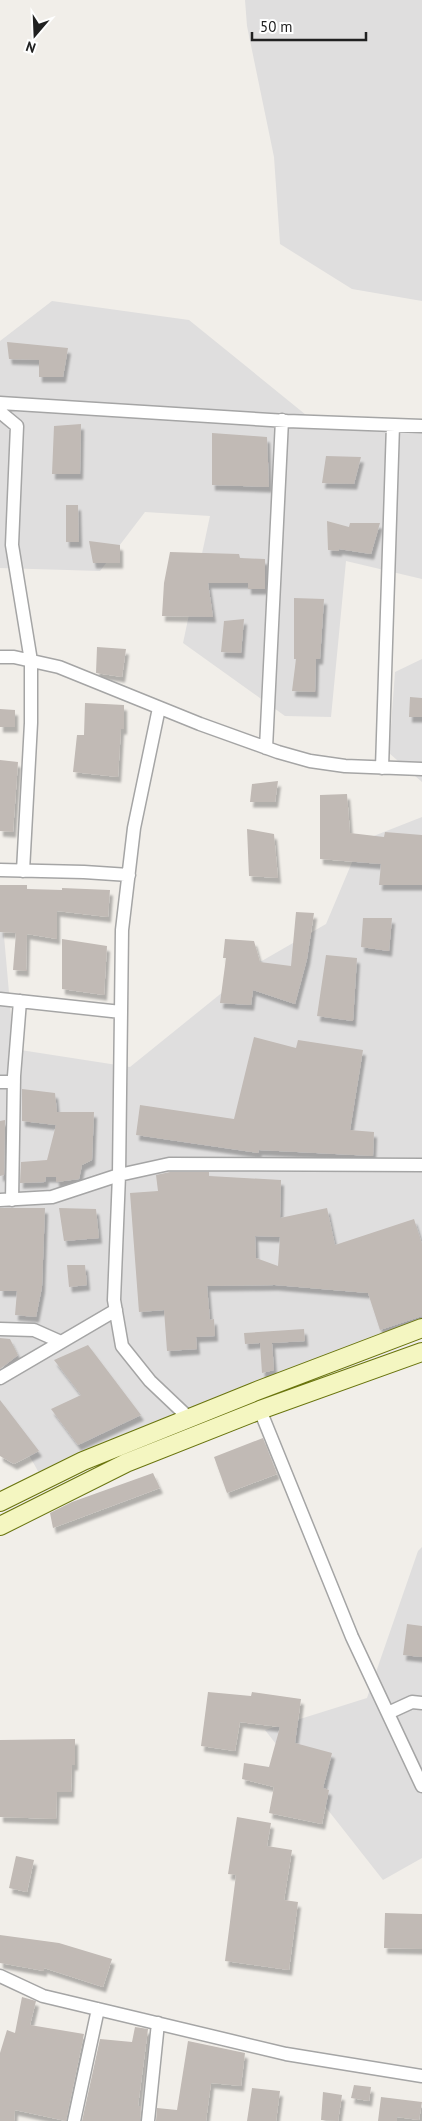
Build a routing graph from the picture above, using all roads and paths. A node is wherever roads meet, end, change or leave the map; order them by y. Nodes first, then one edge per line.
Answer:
1 (0, 403) edge
2 (0, 412) edge
3 (282, 420) junction
4 (393, 425) junction
5 (422, 426) edge
6 (0, 657) edge
7 (31, 661) junction
8 (158, 708) junction
9 (266, 748) junction
10 (382, 768) junction
11 (422, 769) edge
12 (0, 870) edge
13 (23, 870) junction
14 (129, 875) junction
15 (0, 999) edge
16 (20, 1001) junction
17 (121, 1012) junction
18 (0, 1082) edge
19 (14, 1082) junction
20 (422, 1165) edge
21 (119, 1175) junction
22 (6, 1200) edge
23 (116, 1310) junction
24 (422, 1328) edge
25 (0, 1329) edge
26 (62, 1342) junction
27 (422, 1352) edge
28 (0, 1378) edge
29 (260, 1410) junction
30 (188, 1418) junction
31 (0, 1502) edge
32 (0, 1526) edge
33 (422, 1703) edge
34 (388, 1713) junction
35 (422, 1786) edge
36 (0, 1976) edge
37 (98, 2009) junction
38 (158, 2023) junction
39 (422, 2076) edge
40 (74, 2121) edge
41 (148, 2121) edge

1 - 3 street
2 - 7 street
3 - 4 street
3 - 9 street
4 - 5 street
4 - 10 street
6 - 7 street
7 - 8 street
7 - 13 street
8 - 9 street
8 - 14 street
9 - 10 street
10 - 11 street
12 - 13 street
13 - 14 street
14 - 17 street
15 - 16 street
16 - 17 street
16 - 19 street
17 - 21 street
18 - 19 street
19 - 22 street
20 - 21 street
21 - 22 street
21 - 23 street
23 - 26 street
23 - 30 street
24 - 30 main road
25 - 26 street
26 - 28 street
27 - 29 main road
29 - 32 main road
29 - 34 street
30 - 31 main road
33 - 34 street
34 - 35 street
36 - 37 street
37 - 38 street
37 - 40 street
38 - 39 street
38 - 41 street

